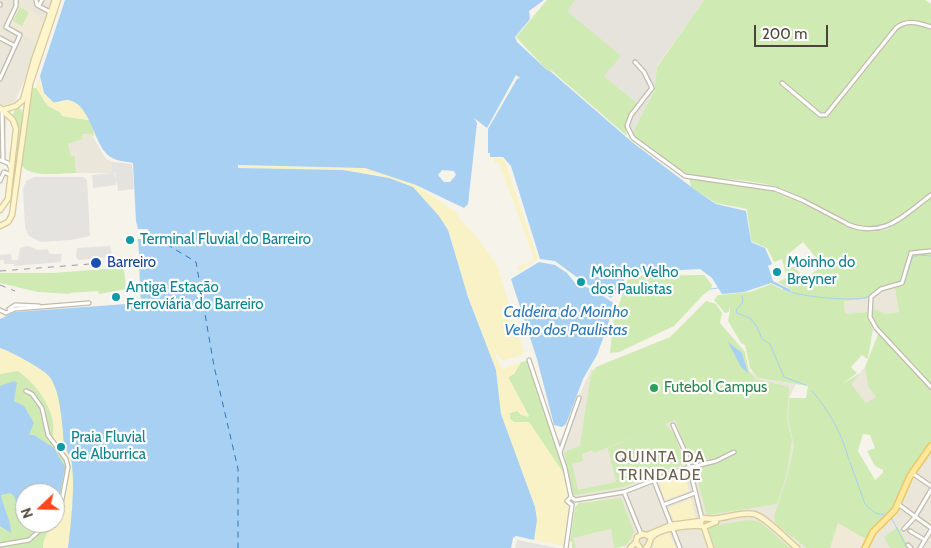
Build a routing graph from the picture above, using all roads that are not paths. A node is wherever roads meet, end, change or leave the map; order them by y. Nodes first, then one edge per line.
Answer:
1 (11, 0) edge
2 (36, 0) edge
3 (42, 0) edge
4 (56, 0) edge
5 (16, 1) edge
6 (38, 6) junction
7 (50, 12) junction
8 (931, 27) edge
9 (0, 38) edge
10 (15, 46) junction
11 (635, 62) dead end
12 (2, 67) edge
13 (0, 79) edge
14 (782, 84) dead end
15 (14, 107) junction
16 (2, 109) edge
17 (25, 115) junction
18 (11, 117) junction
19 (13, 155) junction
20 (2, 161) edge
21 (12, 169) junction
22 (10, 177) junction
23 (0, 181) edge
24 (931, 195) edge
25 (0, 210) edge
26 (2, 224) edge
27 (931, 251) edge
28 (89, 303) dead end
29 (2, 310) edge
30 (529, 360) dead end
31 (931, 387) edge
32 (26, 391) dead end
33 (579, 398) dead end
34 (673, 425) dead end
35 (931, 446) edge
36 (562, 452) junction
37 (734, 452) dead end
38 (689, 468) junction
39 (912, 473) junction
40 (654, 481) junction
41 (65, 483) edge
42 (931, 486) edge
43 (931, 490) edge
44 (624, 492) junction
45 (695, 493) junction
46 (571, 497) junction
47 (575, 500) junction
48 (898, 504) junction
49 (572, 505) junction
50 (663, 505) junction
51 (915, 517) junction
52 (709, 522) junction
53 (702, 523) junction
54 (672, 527) junction
55 (904, 529) dead end
56 (931, 529) edge
57 (910, 531) dead end
58 (37, 533) edge
59 (641, 534) junction
60 (647, 535) junction
61 (650, 540) junction
62 (925, 540) junction
63 (0, 545) edge
64 (908, 545) dead end
65 (638, 546) edge
66 (709, 547) edge
67 (566, 548) edge
68 (630, 548) edge
69 (646, 548) edge
70 (680, 548) edge
71 (793, 548) edge
72 (797, 548) edge
73 (865, 548) edge
74 (911, 548) edge
75 (920, 548) edge

1 - 5 street
2 - 6 street
3 - 6 street
4 - 7 main road
4 - 17 main road
5 - 10 street
6 - 7 street
7 - 15 main road
8 - 14 street
9 - 10 street
10 - 12 street
11 - 24 street
12 - 13 street
15 - 16 main road
15 - 17 main road
15 - 18 main road
16 - 18 main road
16 - 20 street
17 - 26 main road
18 - 19 main road
19 - 20 street
19 - 21 main road
20 - 21 street
21 - 22 main road
22 - 23 street
22 - 25 main road
27 - 31 street
28 - 29 street
30 - 36 street
32 - 41 street
33 - 36 street
34 - 38 street
35 - 39 main road
36 - 46 street
37 - 38 street
38 - 40 street
38 - 45 street
39 - 42 street
39 - 48 main road
40 - 44 street
40 - 50 street
43 - 51 street
44 - 47 street
44 - 59 street
45 - 50 street
45 - 53 street
46 - 47 street
46 - 49 street
47 - 49 street
48 - 51 street
48 - 73 main road
49 - 67 street
50 - 54 street
51 - 55 street
51 - 56 street
52 - 53 main road
52 - 53 main road
52 - 71 main road
52 - 72 main road
53 - 54 main road
53 - 66 main road
54 - 60 main road
54 - 61 main road
54 - 70 street
56 - 62 street
57 - 62 street
58 - 63 street
59 - 60 main road
59 - 65 main road
60 - 61 main road
61 - 69 main road
62 - 75 street
64 - 74 street
65 - 68 main road

